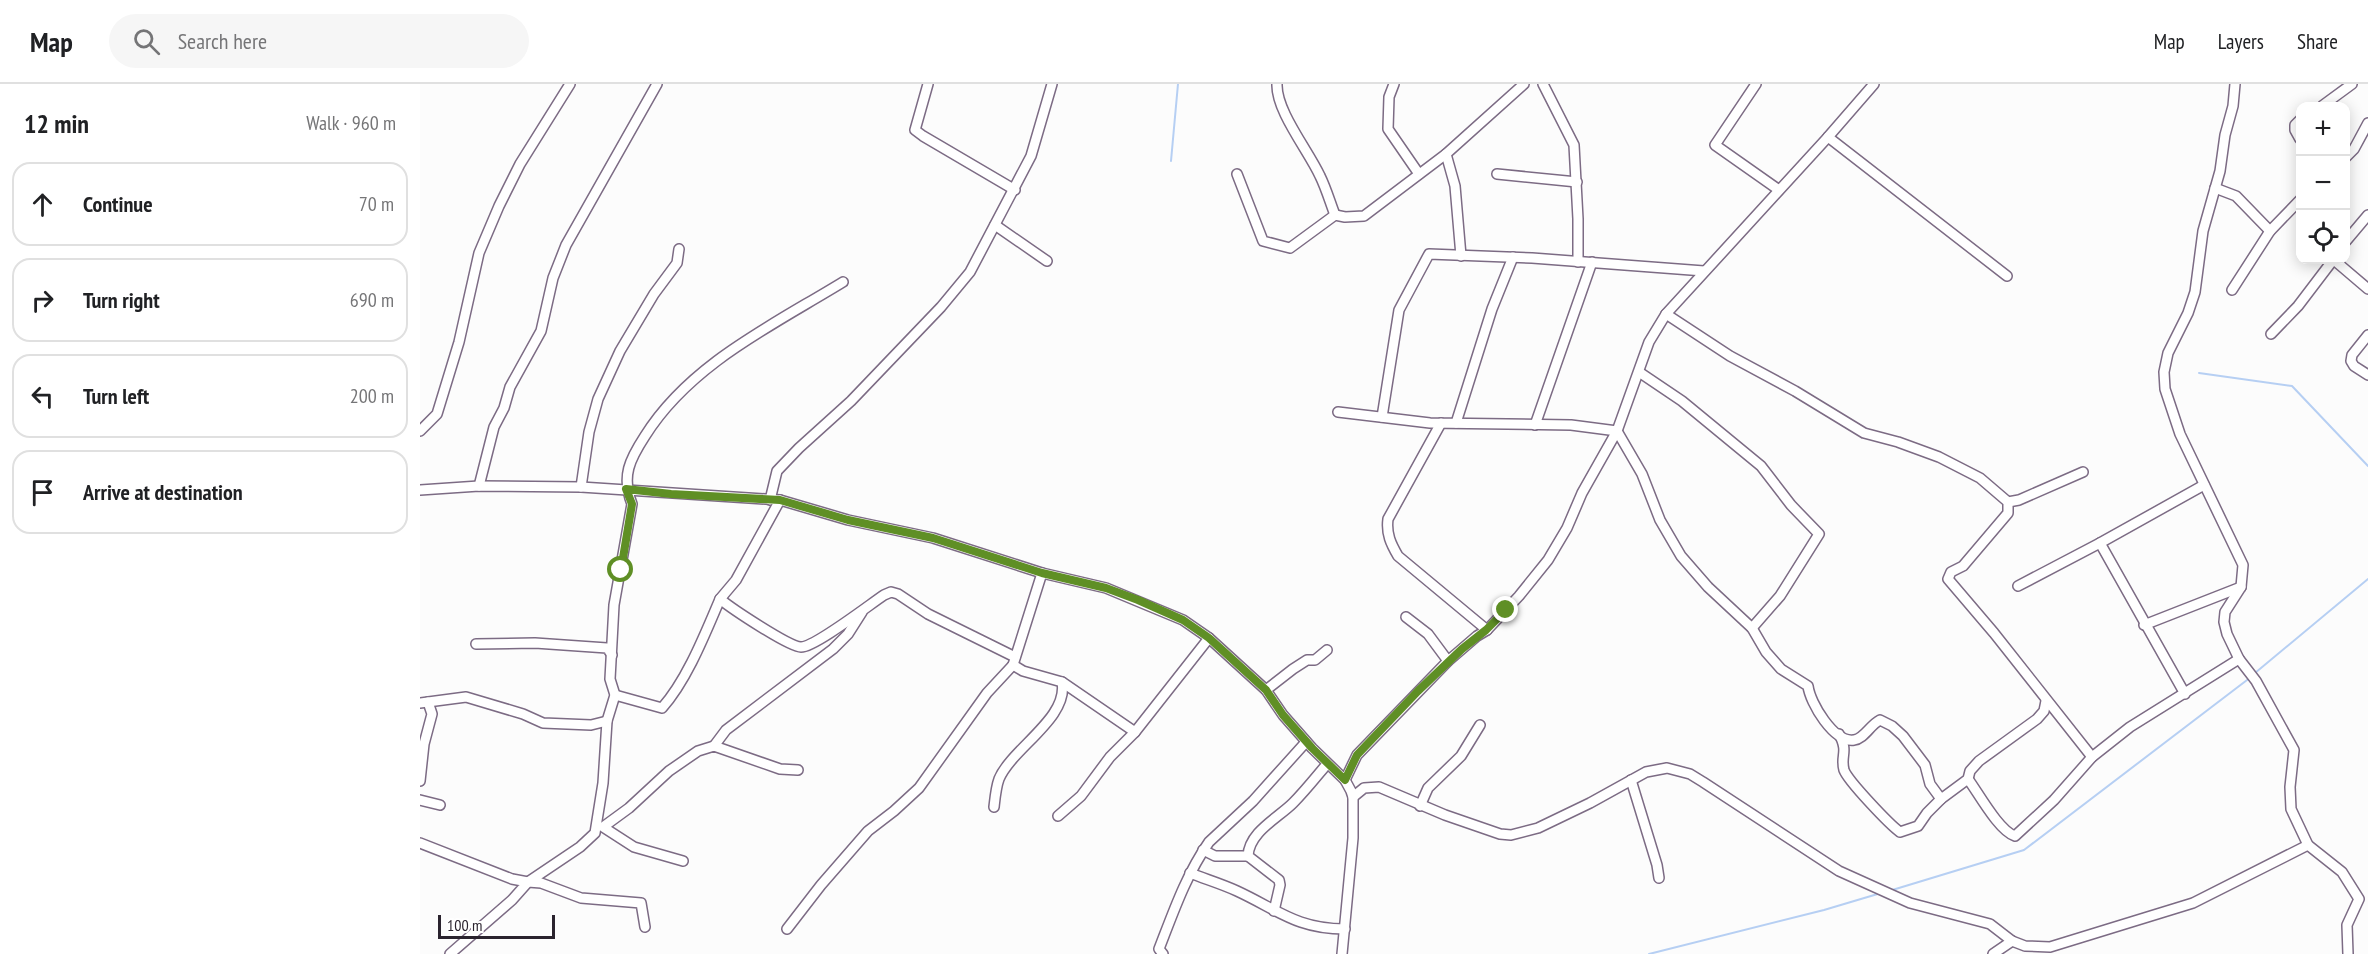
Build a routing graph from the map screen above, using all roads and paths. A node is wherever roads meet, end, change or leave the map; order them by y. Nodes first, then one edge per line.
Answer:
1 (570, 84) edge
2 (657, 84) edge
3 (928, 84) edge
4 (1052, 84) edge
5 (1277, 84) edge
6 (1394, 84) edge
7 (1524, 84) edge
8 (1543, 84) edge
9 (1756, 84) edge
10 (1874, 84) edge
11 (2235, 84) edge
12 (2352, 84) edge
13 (2327, 102) edge
14 (2368, 123) edge
15 (1828, 137) junction
16 (1446, 154) junction
17 (2347, 156) edge
18 (1237, 174) dead end
19 (1419, 174) junction
20 (1497, 174) dead end
21 (1577, 182) junction
22 (2215, 188) junction
23 (1015, 190) junction
24 (1779, 190) junction
25 (2296, 205) edge
26 (1335, 215) junction
27 (2368, 215) edge
28 (995, 225) junction
29 (2270, 231) junction
30 (2350, 236) edge
31 (679, 249) dead end
32 (1461, 256) junction
33 (1513, 257) junction
34 (1047, 261) dead end
35 (1578, 262) junction
36 (1592, 262) junction
37 (2330, 264) edge
38 (2338, 264) edge
39 (1704, 271) junction
40 (2007, 276) dead end
41 (843, 282) dead end
42 (2368, 289) edge
43 (2232, 290) dead end
44 (1666, 314) junction
45 (2271, 334) dead end
46 (2368, 335) edge
47 (1639, 372) junction
48 (2368, 375) edge
49 (1338, 412) dead end
50 (1382, 417) junction
51 (1441, 423) junction
52 (1456, 423) junction
53 (1534, 425) junction
54 (420, 431) edge
55 (1617, 431) junction
56 (2083, 472) dead end
57 (2204, 485) junction
58 (479, 486) junction
59 (581, 487) junction
60 (626, 489) junction
61 (420, 490) edge
62 (775, 500) junction
63 (2008, 502) junction
64 (2100, 543) junction
65 (1042, 573) junction
66 (2018, 586) dead end
67 (2241, 587) junction
68 (720, 599) junction
69 (864, 608) junction
70 (1406, 617) dead end
71 (2144, 625) junction
72 (1752, 628) junction
73 (1486, 630) junction
74 (1209, 638) junction
75 (476, 644) dead end
76 (1327, 650) dead end
77 (612, 655) junction
78 (2239, 659) junction
79 (1014, 661) junction
80 (1448, 661) junction
81 (1062, 682) junction
82 (1266, 690) junction
83 (2185, 694) junction
84 (615, 695) junction
85 (2046, 701) junction
86 (424, 703) edge
87 (607, 721) junction
88 (1480, 725) dead end
89 (1135, 732) junction
90 (1838, 733) junction
91 (1306, 742) junction
92 (714, 746) junction
93 (2092, 757) junction
94 (1327, 764) junction
95 (798, 770) dead end
96 (1968, 779) junction
97 (1345, 780) junction
98 (1631, 780) junction
99 (420, 781) edge
100 (1353, 797) junction
101 (1941, 799) junction
102 (420, 800) edge
103 (440, 805) dead end
104 (1420, 806) junction
105 (994, 807) dead end
106 (1058, 816) dead end
107 (599, 830) junction
108 (420, 843) edge
109 (2308, 845) junction
110 (594, 847) dead end
111 (1203, 850) junction
112 (1248, 856) junction
113 (682, 861) dead end
114 (1190, 873) junction
115 (1659, 879) dead end
116 (528, 882) junction
117 (2363, 901) edge
118 (1274, 911) junction
119 (645, 927) dead end
120 (787, 929) dead end
121 (1345, 929) junction
122 (2012, 941) junction
123 (2051, 951) edge
124 (450, 954) edge
125 (1163, 954) edge
126 (1342, 954) edge
127 (1993, 954) edge
128 (2348, 954) edge

1 - 54 street
2 - 58 street
3 - 23 street
4 - 23 street
5 - 26 street
6 - 19 street
7 - 16 street
8 - 21 street
9 - 24 street
10 - 15 street
11 - 22 street
12 - 13 street
14 - 17 street
15 - 24 street
15 - 40 street
16 - 19 street
16 - 32 street
18 - 26 street
19 - 26 street
20 - 21 street
21 - 35 street
22 - 29 street
22 - 57 street
23 - 28 street
24 - 39 street
25 - 29 street
27 - 30 street
28 - 34 street
28 - 62 street
29 - 43 street
31 - 59 street
32 - 33 street
32 - 50 street
33 - 35 street
33 - 52 street
35 - 36 street
36 - 39 street
36 - 53 street
37 - 45 street
38 - 42 street
39 - 44 street
41 - 60 street
44 - 47 street
44 - 63 street
46 - 48 street
47 - 55 street
47 - 72 street
49 - 50 street
50 - 51 street
51 - 52 street
51 - 73 street
52 - 53 street
53 - 55 street
55 - 72 street
55 - 73 street
56 - 63 street
57 - 64 street
57 - 67 street
58 - 59 street
58 - 61 street
59 - 60 street
60 - 62 street
60 - 77 street
62 - 65 street
62 - 68 street
63 - 85 street
64 - 66 street
64 - 71 street
65 - 74 street
65 - 79 street
67 - 71 street
67 - 78 street
68 - 69 street
68 - 84 street
69 - 79 street
69 - 92 street
70 - 80 street
71 - 83 street
72 - 90 street
73 - 80 street
74 - 82 street
74 - 89 street
75 - 77 street
76 - 82 street
77 - 84 street
78 - 83 street
78 - 109 street
79 - 81 street
79 - 120 street
80 - 97 street
81 - 89 street
81 - 105 street
82 - 91 street
83 - 93 street
84 - 87 street
85 - 93 street
85 - 96 street
86 - 87 street
86 - 99 street
87 - 107 street
88 - 104 street
89 - 106 street
90 - 101 street
90 - 101 street
91 - 94 street
91 - 111 street
92 - 95 street
92 - 107 street
93 - 96 street
94 - 97 street
94 - 112 street
96 - 101 street
97 - 100 street
98 - 104 street
98 - 115 street
98 - 122 street
100 - 104 street
100 - 121 street
102 - 103 street
107 - 110 street
107 - 113 street
107 - 116 street
108 - 116 street
109 - 117 street
109 - 123 street
111 - 112 street
111 - 114 street
112 - 118 street
114 - 118 street
114 - 125 street
116 - 119 street
116 - 124 street
117 - 128 street
118 - 121 street
121 - 126 street
122 - 123 street
122 - 127 street

